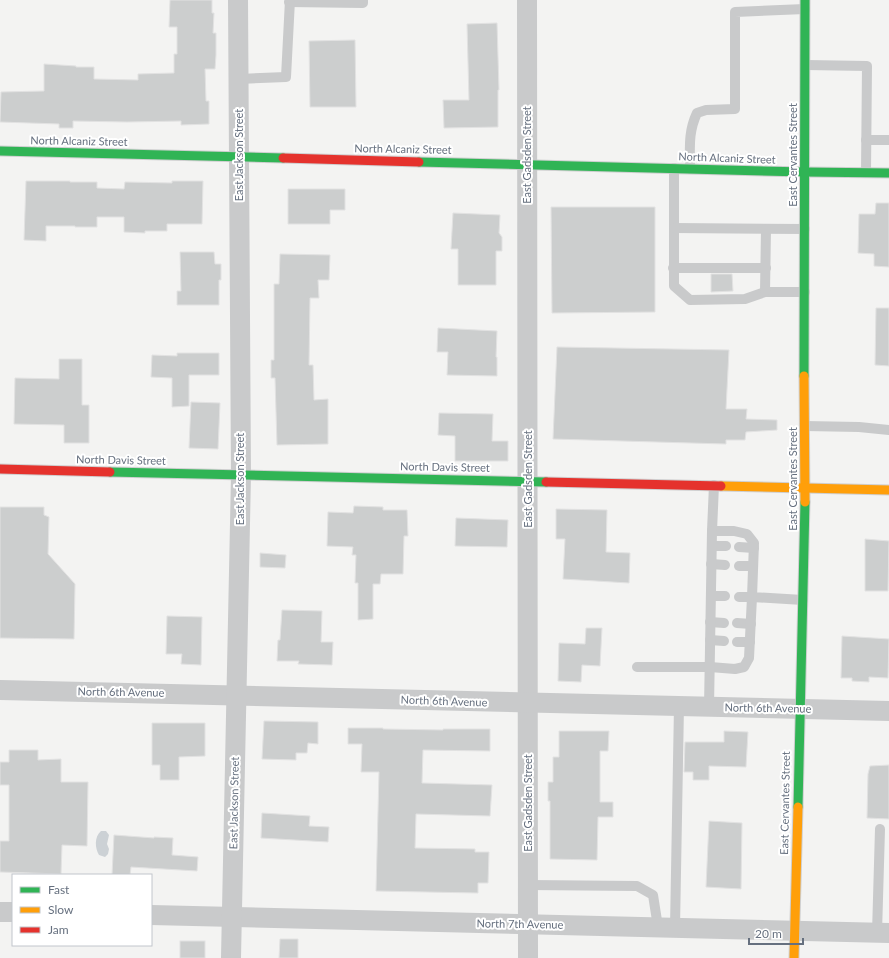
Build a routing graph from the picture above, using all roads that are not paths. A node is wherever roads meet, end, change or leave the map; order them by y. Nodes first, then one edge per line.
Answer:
1 (238, 0) edge
2 (363, 0) edge
3 (527, 0) edge
4 (290, 1) edge
5 (805, 4) edge
6 (806, 65) junction
7 (239, 78) junction
8 (866, 140) junction
9 (889, 140) edge
10 (0, 151) edge
11 (239, 157) junction
12 (527, 164) junction
13 (674, 168) junction
14 (690, 169) junction
15 (805, 172) junction
16 (866, 172) junction
17 (889, 173) edge
18 (674, 228) junction
19 (766, 229) junction
20 (805, 229) junction
21 (673, 268) junction
22 (766, 268) junction
23 (766, 292) junction
24 (805, 292) junction
25 (805, 426) junction
26 (889, 430) edge
27 (0, 469) edge
28 (241, 474) junction
29 (528, 481) junction
30 (714, 485) junction
31 (805, 488) junction
32 (889, 490) edge
33 (712, 531) junction
34 (712, 546) junction
35 (726, 546) dead end
36 (739, 547) dead end
37 (754, 548) junction
38 (711, 564) junction
39 (725, 565) dead end
40 (739, 566) dead end
41 (753, 566) junction
42 (711, 596) junction
43 (725, 596) dead end
44 (738, 596) dead end
45 (752, 597) junction
46 (803, 600) junction
47 (710, 622) junction
48 (724, 623) dead end
49 (737, 623) dead end
50 (751, 624) junction
51 (710, 640) junction
52 (724, 641) dead end
53 (737, 642) dead end
54 (750, 642) junction
55 (637, 667) dead end
56 (710, 667) junction
57 (0, 690) edge
58 (237, 695) junction
59 (528, 703) junction
60 (680, 706) junction
61 (709, 707) junction
62 (800, 709) junction
63 (889, 711) edge
64 (880, 829) dead end
65 (528, 885) junction
66 (0, 912) edge
67 (12, 912) edge
68 (152, 915) edge
69 (231, 917) junction
70 (528, 924) junction
71 (666, 928) junction
72 (794, 931) junction
73 (883, 933) edge
74 (231, 958) edge
75 (528, 958) edge
76 (794, 958) edge

1 - 7 street, East Jackson Street
2 - 4 lane
3 - 12 street, East Gadsden Street
4 - 7 lane
5 - 6 main road, East Cervantes Street
5 - 14 lane
6 - 8 lane
6 - 15 main road, East Cervantes Street
7 - 11 street, East Jackson Street
8 - 9 lane
8 - 16 lane
10 - 11 main road, North Alcaniz Street
11 - 12 main road, North Alcaniz Street
11 - 28 street, East Jackson Street
12 - 13 main road, North Alcaniz Street
12 - 29 street, East Gadsden Street
13 - 14 main road, North Alcaniz Street
13 - 18 lane
14 - 15 main road, North Alcaniz Street
15 - 16 main road, North Alcaniz Street
15 - 20 main road, East Cervantes Street
16 - 17 main road, North Alcaniz Street
18 - 19 lane
18 - 21 lane
19 - 20 lane
19 - 22 lane
20 - 24 main road, East Cervantes Street
21 - 22 lane
21 - 23 lane
22 - 23 lane
23 - 24 lane
24 - 25 main road, East Cervantes Street
25 - 26 lane
25 - 31 main road, East Cervantes Street
27 - 28 main road, North Davis Street
28 - 29 main road, North Davis Street
28 - 58 street, East Jackson Street
29 - 30 main road, North Davis Street
29 - 59 street, East Gadsden Street
30 - 31 main road, North Davis Street
30 - 33 lane
31 - 32 main road, North Davis Street
31 - 46 main road, East Cervantes Street
33 - 34 lane
33 - 37 lane
34 - 35 lane
34 - 38 lane
36 - 37 lane
37 - 41 lane
38 - 39 lane
38 - 42 lane
40 - 41 lane
41 - 45 lane
42 - 43 lane
42 - 47 lane
44 - 45 lane
45 - 46 lane
45 - 50 lane
46 - 62 main road, East Cervantes Street
47 - 48 lane
47 - 51 lane
49 - 50 lane
50 - 54 lane
51 - 52 lane
51 - 56 lane
53 - 54 lane
54 - 56 lane
55 - 56 lane
56 - 61 lane
57 - 58 street, North 6th Avenue
58 - 59 street, North 6th Avenue
58 - 69 street, East Jackson Street
59 - 60 street, North 6th Avenue
59 - 65 street, East Gadsden Street
60 - 61 street, North 6th Avenue
60 - 71 lane
61 - 62 street, North 6th Avenue
62 - 63 street, North 6th Avenue
62 - 72 main road, East Cervantes Street
64 - 73 lane
65 - 70 street, East Gadsden Street
65 - 71 lane
66 - 67 street
68 - 69 street, North 7th Avenue
69 - 70 street, North 7th Avenue
69 - 74 street, East Jackson Street
70 - 71 street, North 7th Avenue
70 - 75 street, East Gadsden Street
71 - 72 street, North 7th Avenue
72 - 73 street, North 7th Avenue
72 - 76 main road, East Cervantes Street

